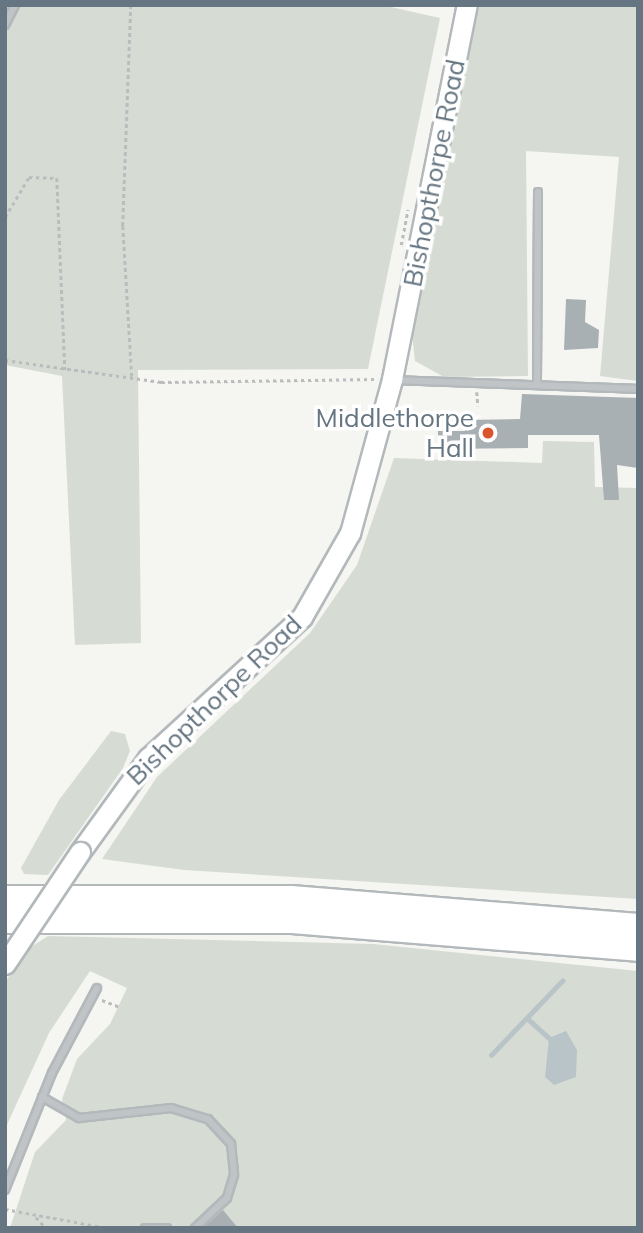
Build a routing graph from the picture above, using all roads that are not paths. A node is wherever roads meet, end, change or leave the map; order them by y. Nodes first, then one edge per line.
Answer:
1 (15, 5) edge
2 (467, 5) edge
3 (5, 26) edge
4 (538, 192) dead end
5 (392, 379) junction
6 (537, 383) junction
7 (638, 389) edge
8 (5, 898) edge
9 (5, 921) edge
10 (638, 926) edge
11 (638, 949) edge
12 (5, 964) edge
13 (97, 988) dead end
14 (42, 1097) junction
15 (5, 1189) edge
16 (145, 1228) edge
17 (167, 1228) edge
18 (195, 1228) edge

1 - 3 lane
2 - 5 street, Bishopthorpe Road
4 - 6 lane
5 - 6 lane
5 - 12 street, Bishopthorpe Road, bridge
6 - 7 lane
8 - 10 highway
9 - 11 highway
13 - 14 lane
14 - 15 lane
14 - 18 lane
16 - 17 lane

